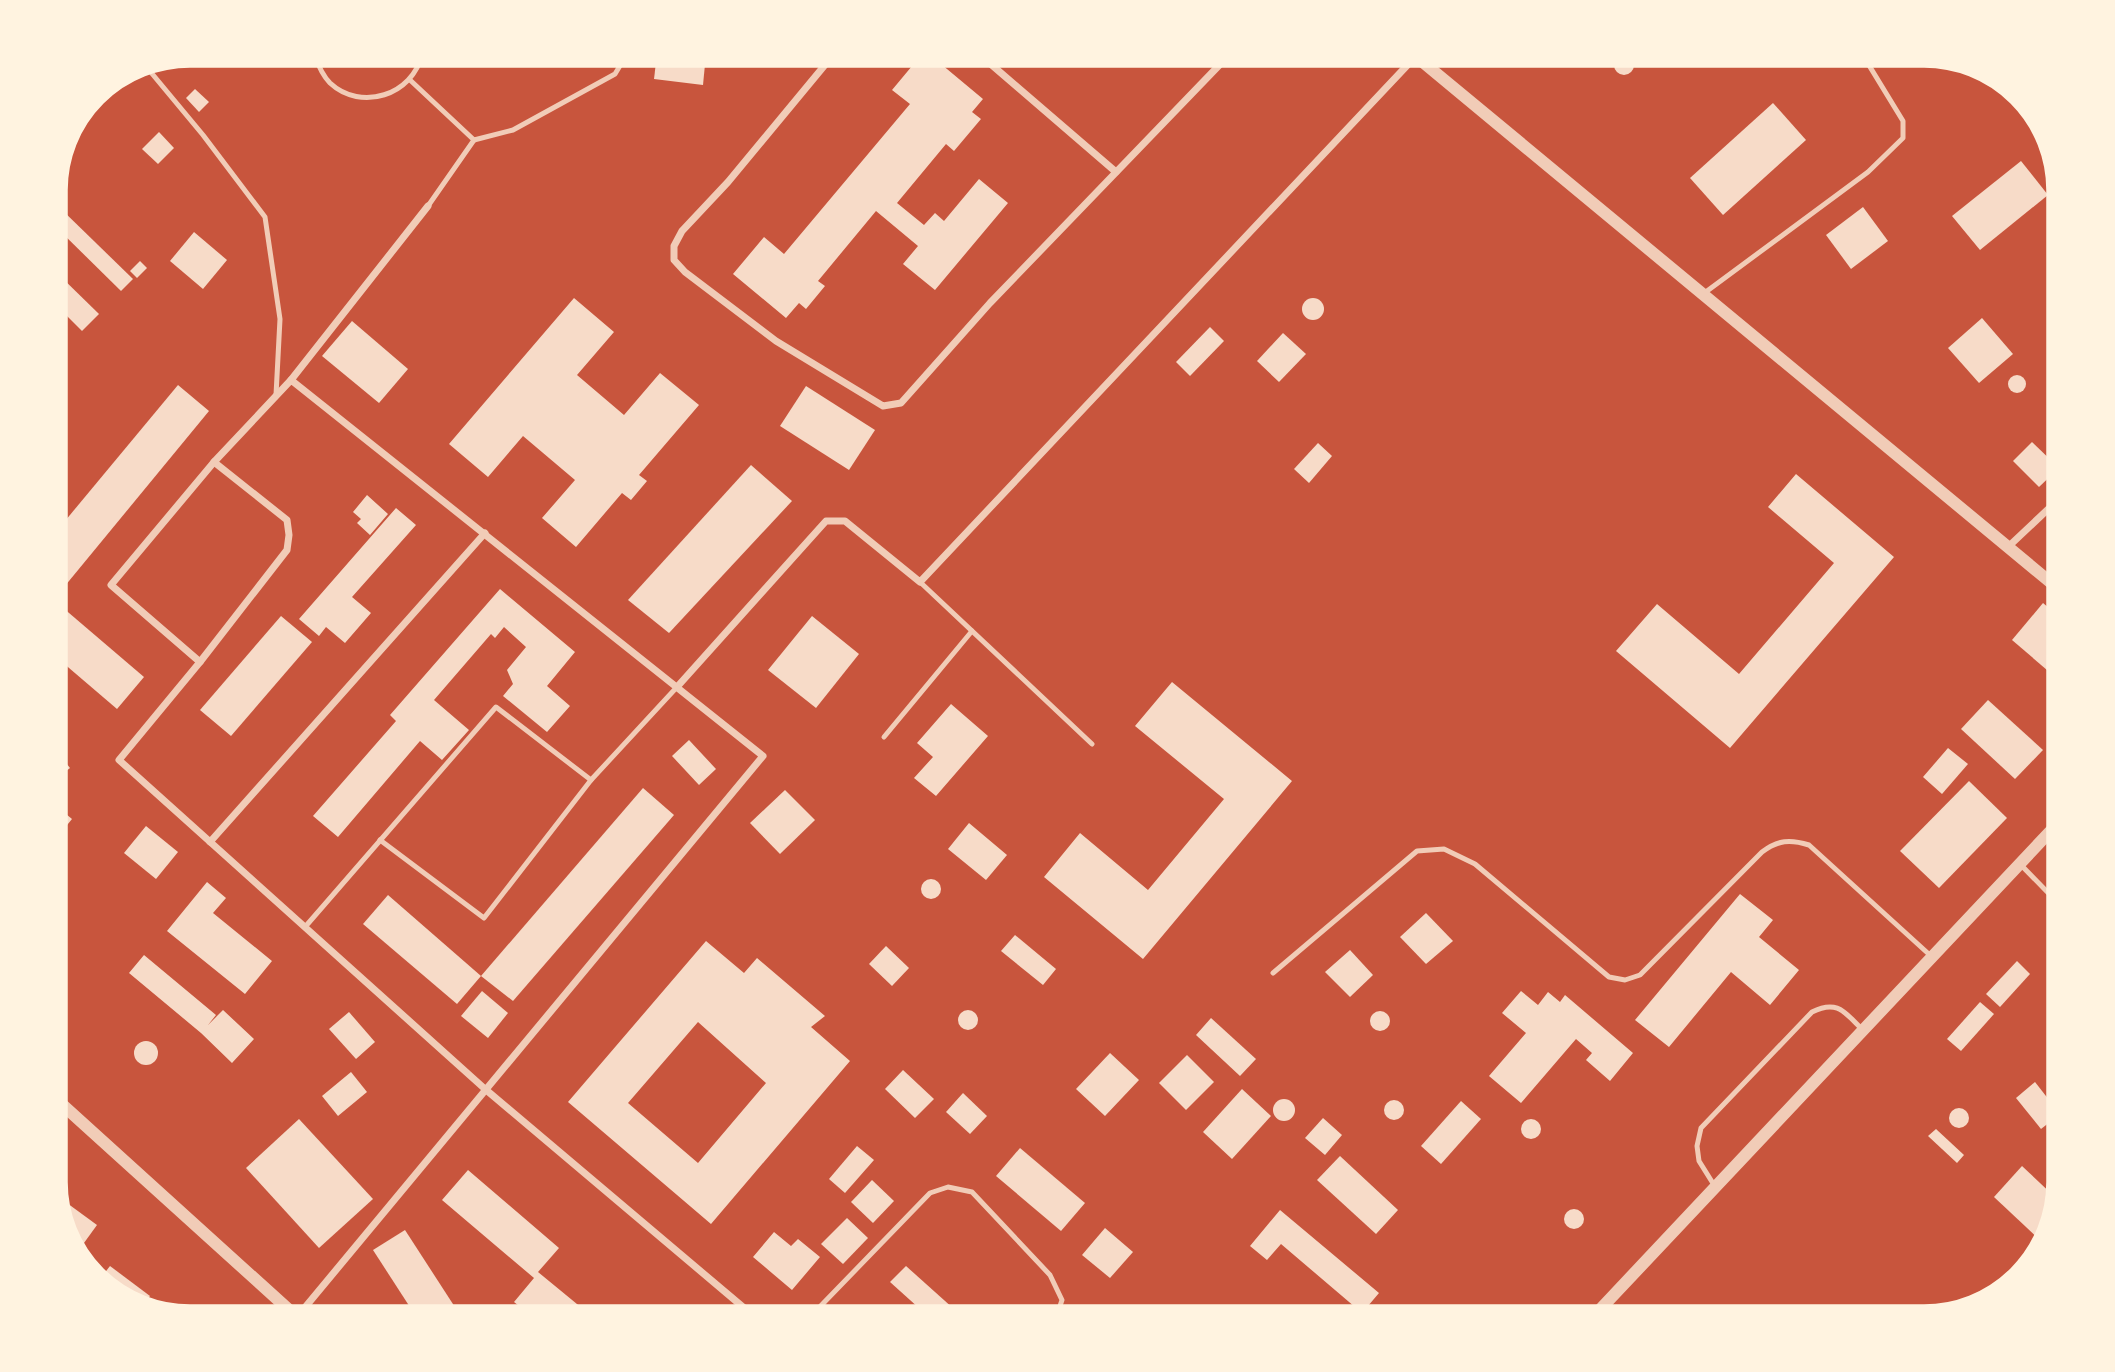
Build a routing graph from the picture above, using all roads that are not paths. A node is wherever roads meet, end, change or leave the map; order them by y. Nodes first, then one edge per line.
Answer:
1 (318, 66) edge
2 (419, 66) edge
3 (620, 66) edge
4 (824, 66) edge
5 (993, 66) edge
6 (1218, 66) edge
7 (1404, 66) edge
8 (1427, 66) edge
9 (1869, 66) edge
10 (152, 73) edge
11 (410, 79) junction
12 (474, 140) junction
13 (1116, 172) junction
14 (428, 206) joint
15 (1703, 294) junction
16 (291, 380) junction
17 (276, 396) junction
18 (214, 462) junction
19 (2048, 509) edge
20 (485, 533) junction
21 (2008, 547) junction
22 (2048, 580) edge
23 (920, 582) junction
24 (972, 631) junction
25 (200, 662) junction
26 (677, 687) junction
27 (884, 737) dead end
28 (1092, 744) dead end
29 (592, 780) junction
30 (2048, 834) edge
31 (380, 840) junction
32 (210, 842) junction
33 (2020, 864) junction
34 (2048, 893) edge
35 (305, 927) junction
36 (1932, 957) junction
37 (1273, 972) dead end
38 (1863, 1030) junction
39 (485, 1089) junction
40 (67, 1109) edge
41 (1715, 1187) junction
42 (286, 1306) edge
43 (307, 1306) edge
44 (742, 1306) edge
45 (821, 1306) edge
46 (1060, 1306) edge
47 (1603, 1306) edge

1 - 11 lane
2 - 11 lane
3 - 12 lane
4 - 13 street
5 - 13 street
6 - 13 street
7 - 23 street
8 - 15 street
9 - 15 lane
10 - 17 lane
11 - 12 lane
12 - 14 lane
14 - 16 street
15 - 21 street
16 - 17 street
16 - 20 street
17 - 18 street
18 - 25 street
18 - 25 street
19 - 21 street
20 - 26 street
20 - 32 street
21 - 22 street
23 - 24 lane
23 - 26 street
24 - 27 lane
24 - 28 lane
25 - 32 street
26 - 29 lane
26 - 39 street
29 - 31 lane
29 - 31 lane
30 - 33 street
31 - 35 lane
32 - 35 street
33 - 34 lane
33 - 36 street
35 - 39 street
36 - 37 lane
36 - 38 street
38 - 41 street
38 - 41 lane
39 - 43 street
39 - 44 street
40 - 42 street
41 - 47 street
45 - 46 lane

